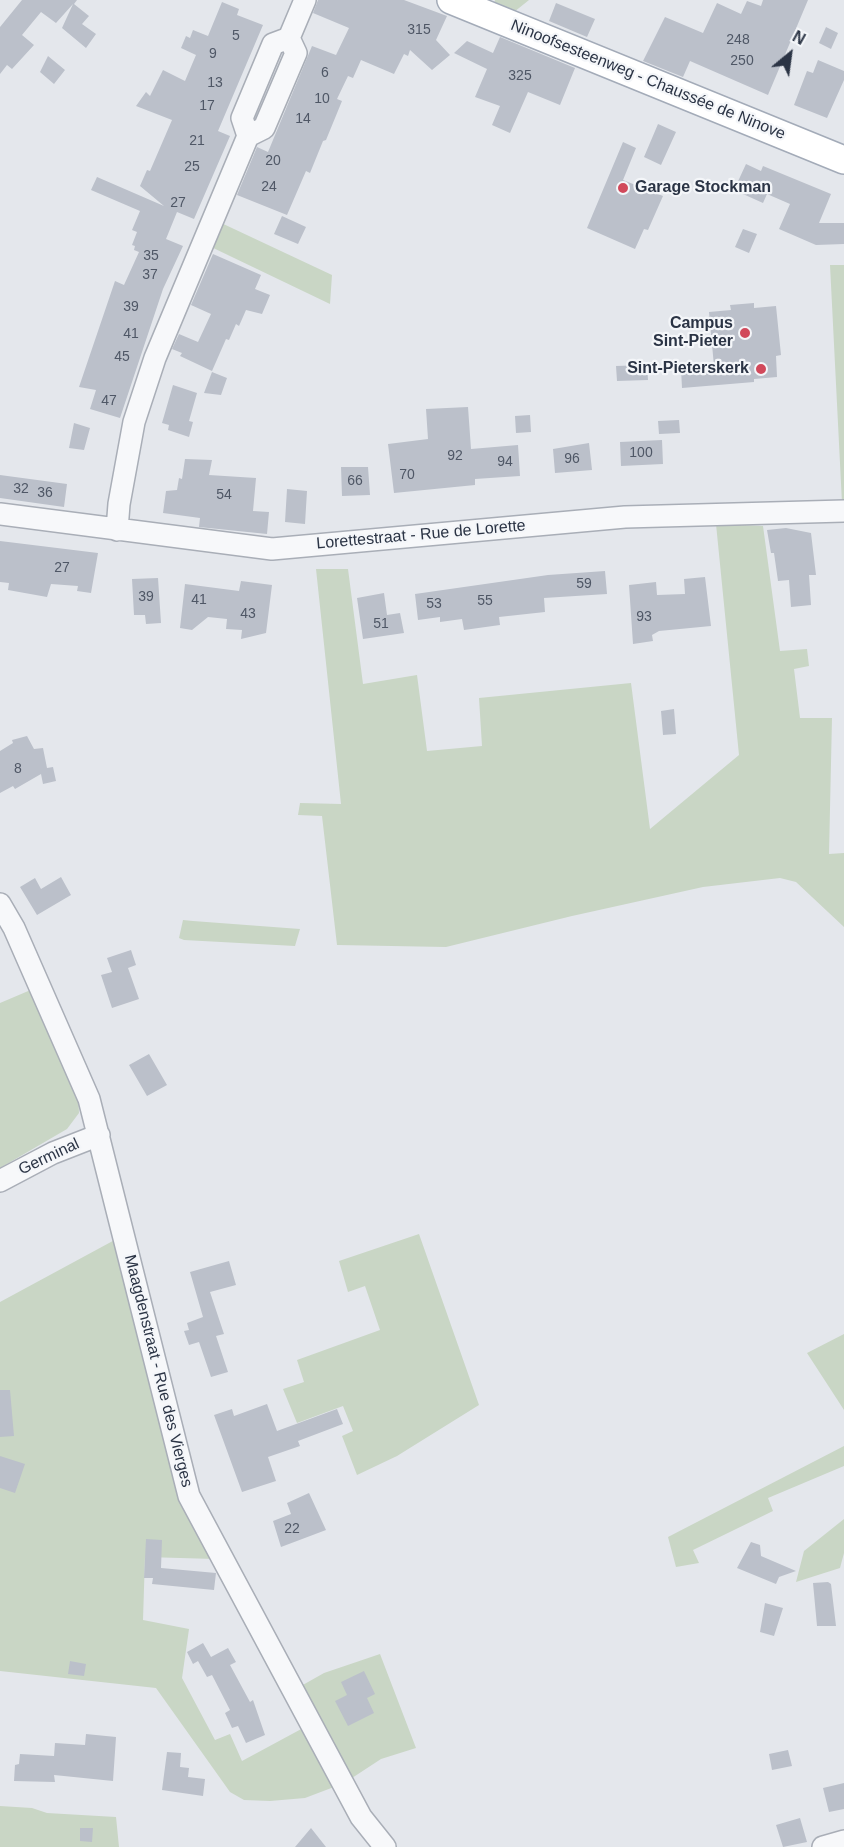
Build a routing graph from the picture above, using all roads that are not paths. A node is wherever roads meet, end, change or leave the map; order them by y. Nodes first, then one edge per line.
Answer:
1 (305, 0) edge
2 (451, 0) edge
3 (844, 160) edge
4 (844, 511) edge
5 (0, 514) edge
6 (117, 530) junction
7 (0, 904) edge
8 (99, 1135) junction
9 (0, 1181) edge
10 (844, 1841) edge
11 (385, 1847) edge
12 (823, 1847) edge

1 - 6 street
2 - 3 main road, Ninoofsesteenweg - Chaussée de Ninove
4 - 6 street, Lorettestraat - Rue de Lorette
5 - 6 street, Lorettestraat - Rue de Lorette
7 - 8 street, Maagdenstraat - Rue des Vierges
8 - 9 street, Germinal
8 - 11 street, Maagdenstraat - Rue des Vierges
10 - 12 street

